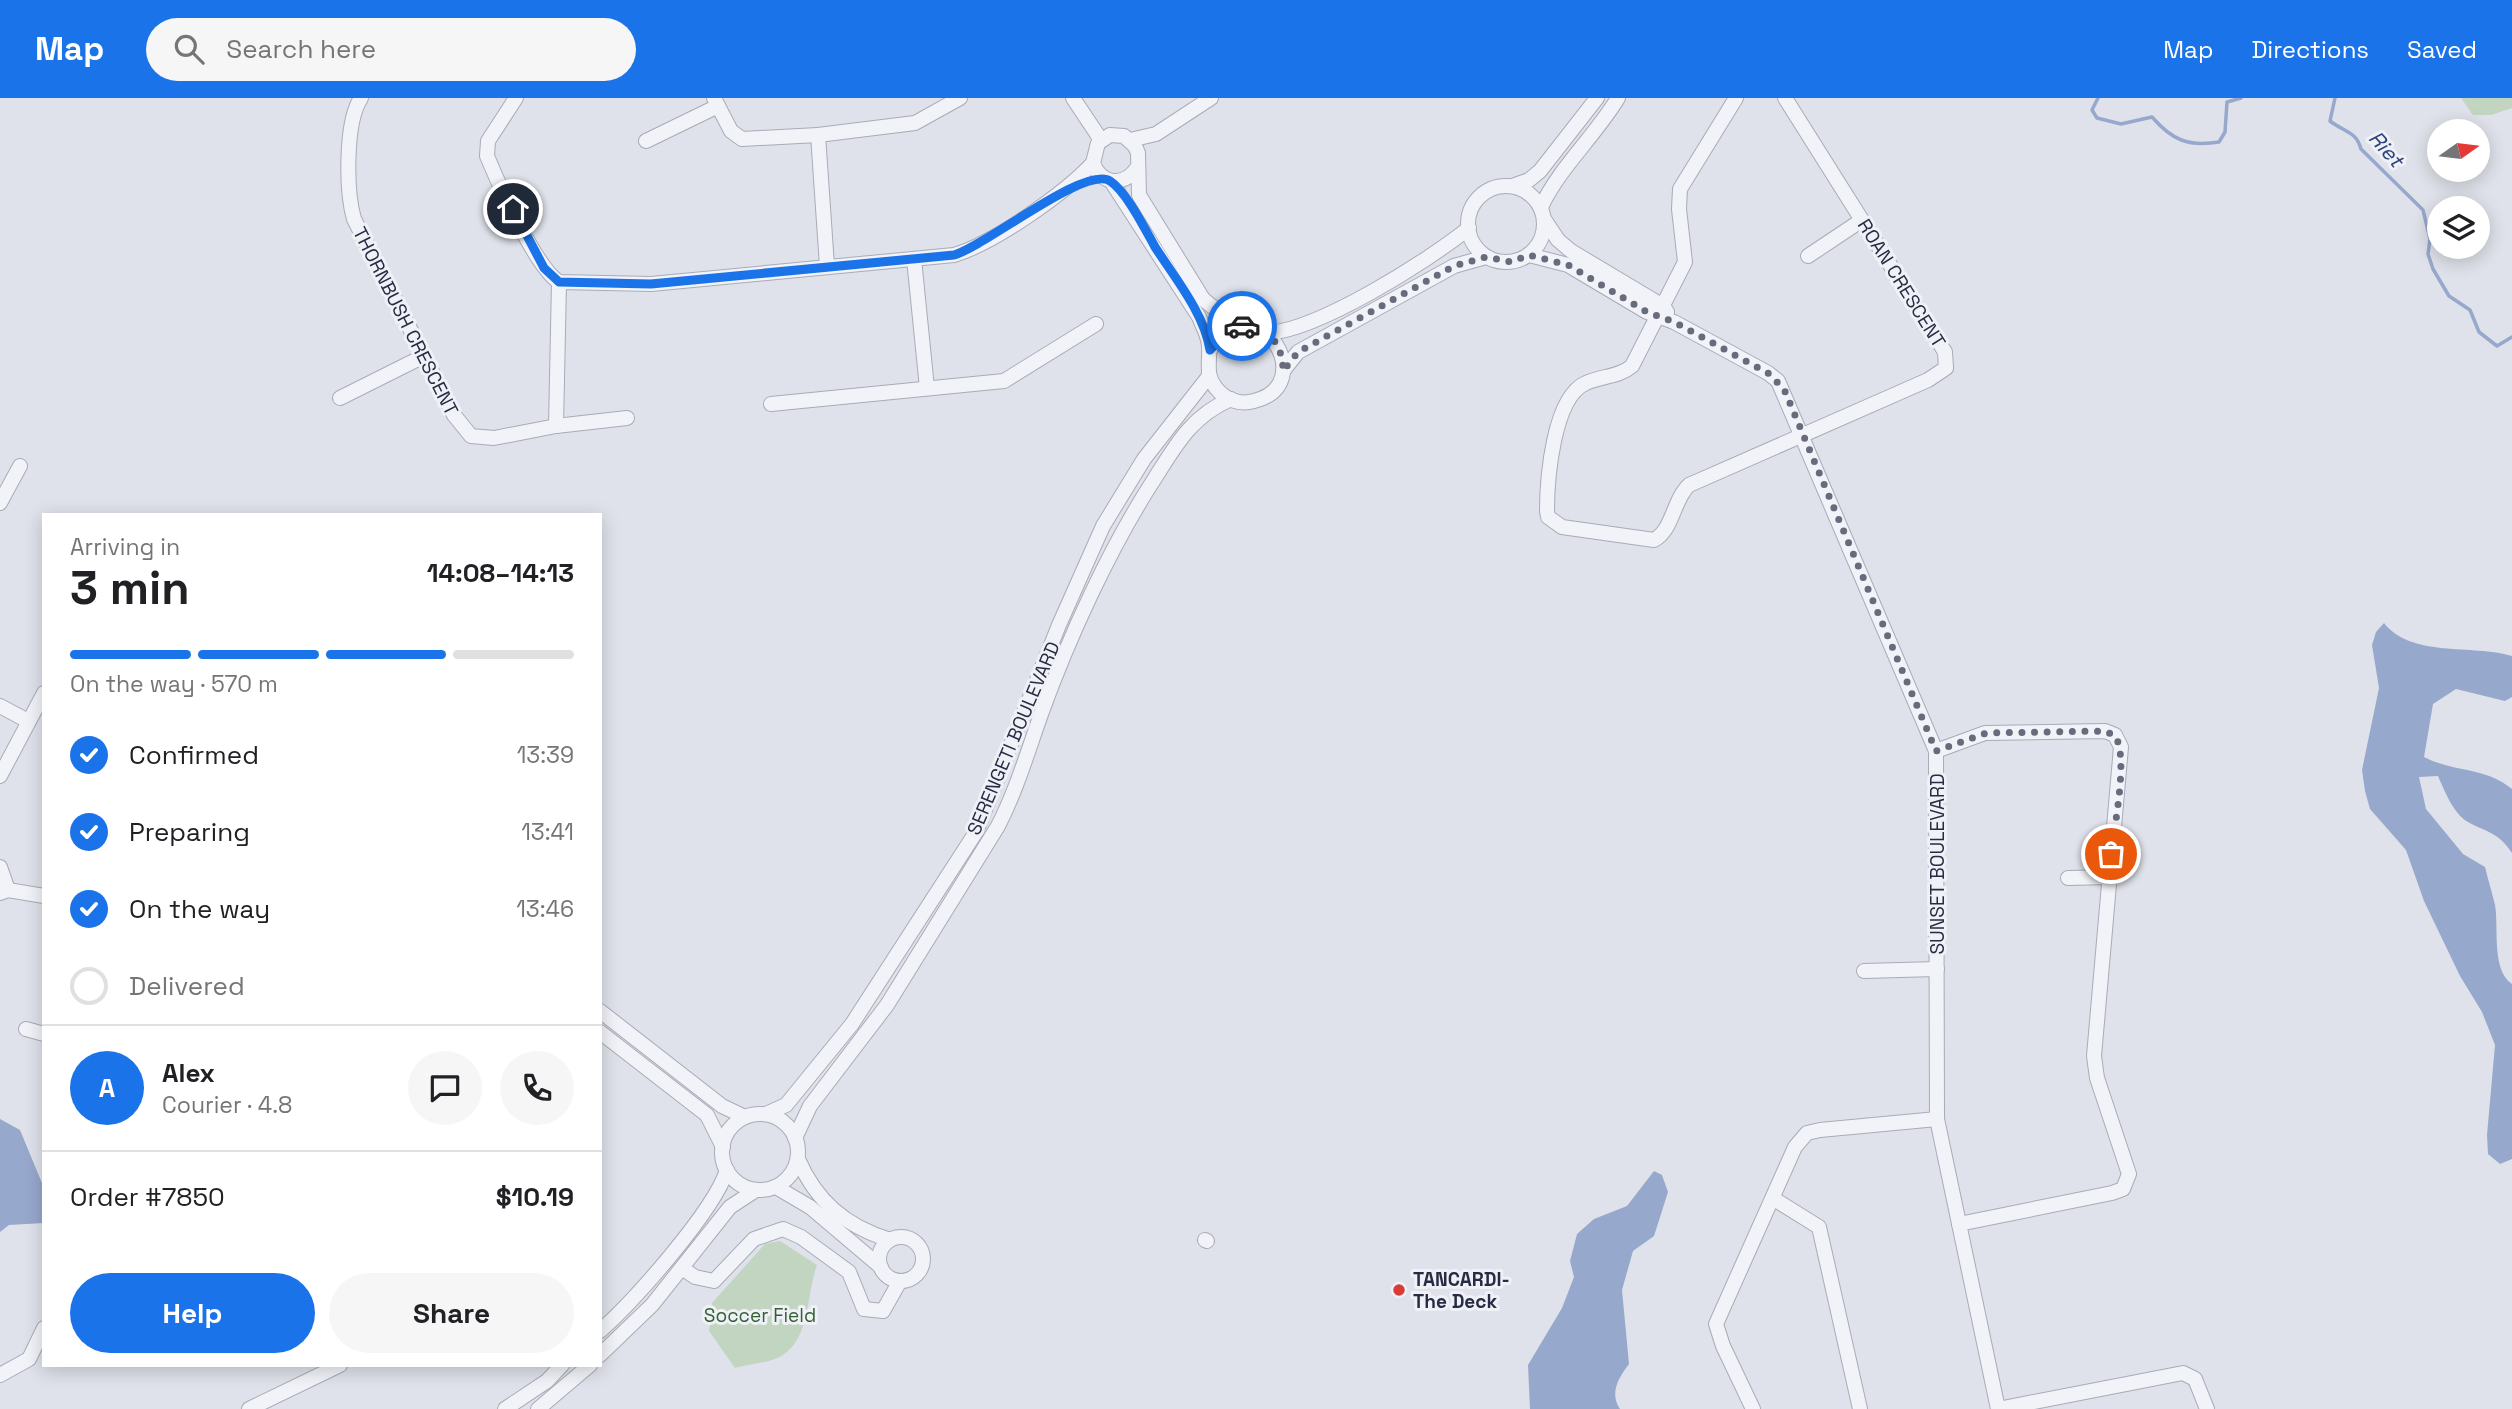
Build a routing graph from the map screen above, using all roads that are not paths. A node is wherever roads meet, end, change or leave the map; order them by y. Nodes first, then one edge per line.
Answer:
1 (361, 98) edge
2 (516, 98) edge
3 (960, 98) edge
4 (1073, 98) edge
5 (1211, 98) edge
6 (1597, 98) edge
7 (1618, 98) edge
8 (1737, 98) edge
9 (1785, 98) edge
10 (716, 102) edge
11 (1156, 134) junction
12 (818, 135) junction
13 (1101, 140) junction
14 (1130, 140) junction
15 (646, 141) dead end
16 (1093, 163) junction
17 (1138, 164) junction
18 (1108, 180) junction
19 (1072, 185) junction
20 (1512, 186) junction
21 (1543, 213) junction
22 (1862, 220) junction
23 (1469, 228) junction
24 (1163, 246) junction
25 (1529, 255) junction
26 (1808, 256) dead end
27 (1486, 257) junction
28 (914, 259) junction
29 (827, 267) junction
30 (559, 282) junction
31 (1615, 285) junction
32 (1660, 312) junction
33 (1096, 324) dead end
34 (1237, 327) junction
35 (1267, 333) junction
36 (1210, 350) junction
37 (424, 355) junction
38 (1283, 371) junction
39 (1209, 376) junction
40 (927, 388) junction
41 (340, 398) dead end
42 (1231, 399) junction
43 (771, 404) dead end
44 (627, 418) dead end
45 (556, 426) junction
46 (1802, 433) junction
47 (20, 466) dead end
48 (0, 503) edge
49 (42, 696) edge
50 (0, 706) edge
51 (28, 721) junction
52 (1936, 751) junction
53 (0, 776) edge
54 (0, 867) edge
55 (2109, 877) junction
56 (2068, 878) dead end
57 (4, 891) edge
58 (42, 896) edge
59 (1937, 969) junction
60 (1864, 971) dead end
61 (603, 1022) edge
62 (26, 1029) dead end
63 (42, 1033) edge
64 (640, 1042) junction
65 (630, 1055) junction
66 (766, 1114) junction
67 (745, 1117) junction
68 (1937, 1119) junction
69 (795, 1138) junction
70 (723, 1147) junction
71 (798, 1159) junction
72 (727, 1170) junction
73 (776, 1187) junction
74 (756, 1190) junction
75 (1774, 1199) junction
76 (1959, 1224) junction
77 (890, 1240) junction
78 (881, 1267) junction
79 (682, 1268) junction
80 (900, 1281) junction
81 (602, 1329) edge
82 (42, 1332) edge
83 (602, 1354) edge
84 (336, 1367) edge
85 (560, 1367) edge
86 (588, 1367) edge
87 (0, 1375) edge
88 (249, 1409) edge
89 (505, 1409) edge
90 (538, 1409) edge
91 (1753, 1409) edge
92 (1860, 1409) edge
93 (1998, 1409) edge
94 (2207, 1409) edge

1 - 37 street, THORNBUSH CRESCENT
2 - 30 street
3 - 12 street
4 - 13 street
5 - 11 street
6 - 20 street
7 - 21 street
8 - 32 street, ROAN CRESCENT
9 - 22 street, ROAN CRESCENT
10 - 12 street
10 - 15 street
11 - 14 street
11 - 17 street
12 - 29 street
13 - 14 street
13 - 16 street
14 - 17 street
16 - 18 street
16 - 19 street
17 - 18 street
17 - 24 street
18 - 19 street
18 - 24 street
19 - 28 street
20 - 21 street
20 - 23 street
21 - 25 street
21 - 31 street
22 - 26 street
22 - 46 street, ROAN CRESCENT
23 - 27 street
23 - 35 street
24 - 34 street
24 - 36 street
25 - 27 street
25 - 31 street
27 - 38 street
28 - 29 street
28 - 40 street
29 - 30 street
30 - 45 street
31 - 32 street
32 - 46 street, SUNSET BOULEVARD
32 - 46 street, ROAN CRESCENT
33 - 40 street
34 - 35 street
34 - 36 street
35 - 38 street
36 - 39 street
37 - 41 street
37 - 45 street, THORNBUSH CRESCENT
38 - 42 street
39 - 42 street
39 - 66 street, SERENGETI BOULEVARD
40 - 43 street
42 - 69 street, SERENGETI BOULEVARD
44 - 45 street
46 - 52 street, SUNSET BOULEVARD
47 - 48 street
49 - 51 street
50 - 51 street
51 - 53 street
52 - 55 street
52 - 59 street, SUNSET BOULEVARD
54 - 57 street
55 - 56 street
55 - 76 street
57 - 58 street
59 - 60 street
59 - 68 street, SUNSET BOULEVARD
61 - 64 street
61 - 65 street
62 - 63 street
64 - 65 street
64 - 67 street
65 - 70 street
66 - 67 street
66 - 69 street
67 - 70 street
68 - 75 street
68 - 76 street, SUNSET BOULEVARD
69 - 71 street
70 - 72 street
71 - 73 street
71 - 77 street
72 - 74 street
72 - 81 street
73 - 74 street
73 - 78 street
74 - 79 street
75 - 91 street
75 - 92 street
76 - 93 street, SUNSET BOULEVARD
77 - 78 street
77 - 80 street
78 - 80 street
79 - 80 street
79 - 83 street
82 - 87 street
84 - 88 street
85 - 89 street
86 - 90 street
93 - 94 street

